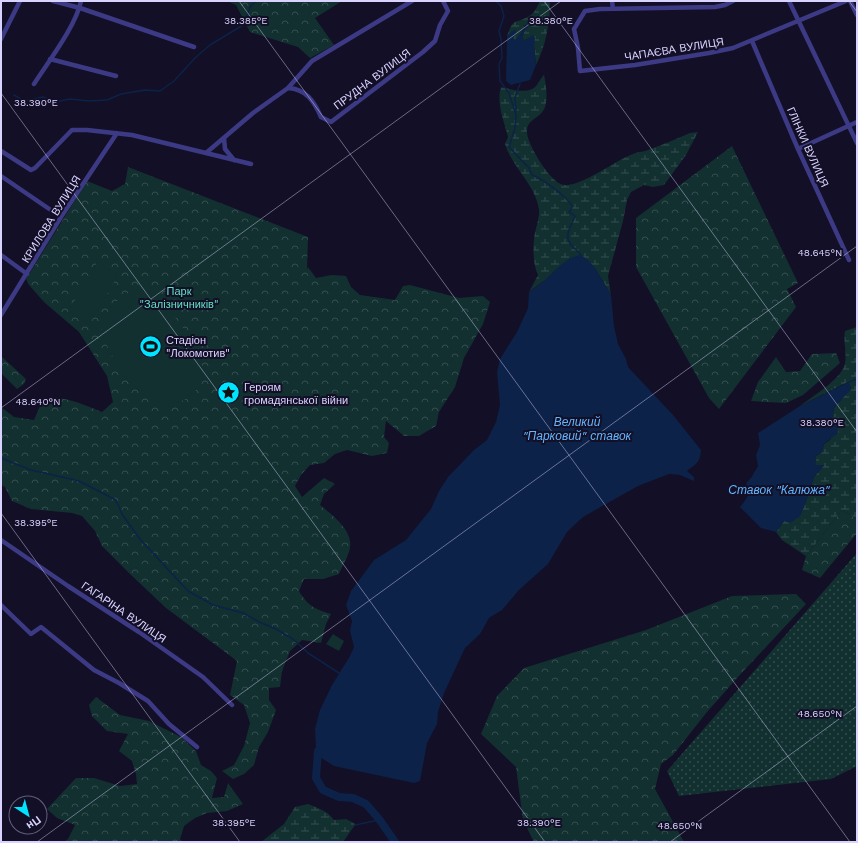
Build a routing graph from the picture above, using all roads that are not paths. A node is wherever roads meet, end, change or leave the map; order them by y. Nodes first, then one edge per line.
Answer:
1 (20, 1) edge
2 (53, 1) edge
3 (81, 1) edge
4 (412, 1) edge
5 (444, 1) edge
6 (612, 1) edge
7 (674, 1) edge
8 (733, 1) edge
9 (789, 1) edge
10 (846, 1) edge
11 (850, 1) edge
12 (674, 7) junction
13 (80, 8) junction
14 (613, 9) junction
15 (857, 15) edge
16 (799, 21) junction
17 (1, 39) edge
18 (752, 41) junction
19 (194, 47) dead end
20 (50, 59) junction
21 (116, 76) dead end
22 (34, 84) dead end
23 (288, 88) junction
24 (857, 122) edge
25 (849, 126) junction
26 (117, 133) junction
27 (224, 138) junction
28 (857, 143) edge
29 (798, 149) junction
30 (1, 151) edge
31 (206, 153) junction
32 (234, 160) junction
33 (251, 164) dead end
34 (1, 176) edge
35 (61, 217) junction
36 (1, 255) edge
37 (849, 260) dead end
38 (27, 274) junction
39 (1, 315) edge
40 (1, 540) edge
41 (1, 605) edge
42 (232, 705) dead end
43 (197, 747) dead end

1 - 17 street
2 - 13 street
3 - 13 street
4 - 23 street
5 - 23 street, ПРУДНА ВУЛИЦЯ
6 - 14 street
7 - 12 street
8 - 12 street
9 - 16 street
10 - 16 street, ЧАПАЄВА ВУЛИЦЯ
11 - 15 street
12 - 14 street
13 - 19 street
13 - 20 street
14 - 18 street, ЧАПАЄВА ВУЛИЦЯ
16 - 18 street, ЧАПАЄВА ВУЛИЦЯ
16 - 25 street
18 - 29 street, ГЛІНКИ ВУЛИЦЯ
20 - 21 street
20 - 22 street
23 - 27 street
24 - 25 street
25 - 28 street
25 - 29 street
26 - 30 street
26 - 31 street
26 - 35 street, КРИЛОВА ВУЛИЦЯ
27 - 31 street
27 - 32 street
29 - 37 street, ГЛІНКИ ВУЛИЦЯ
31 - 32 street
32 - 33 street
34 - 35 street
35 - 38 street, КРИЛОВА ВУЛИЦЯ
36 - 38 street
38 - 39 street, КРИЛОВА ВУЛИЦЯ
40 - 42 street, ГАГАРІНА ВУЛИЦЯ
41 - 43 street

